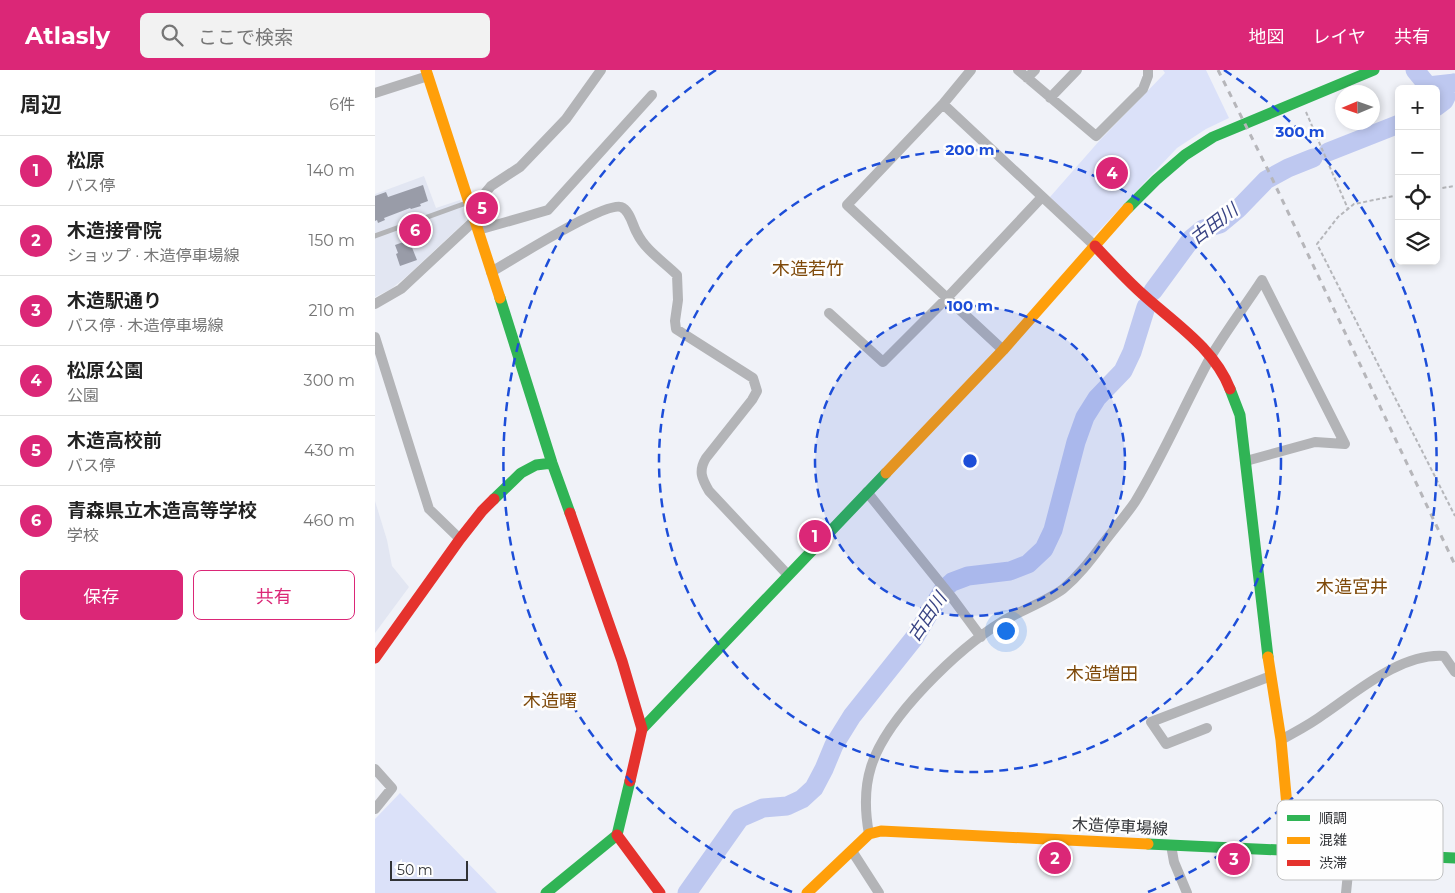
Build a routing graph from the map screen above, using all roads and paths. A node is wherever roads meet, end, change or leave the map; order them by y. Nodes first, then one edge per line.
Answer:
1 (601, 70) edge
2 (971, 70) edge
3 (1018, 70) edge
4 (1035, 70) edge
5 (1077, 70) edge
6 (1148, 70) edge
7 (1374, 70) edge
8 (427, 73) edge
9 (1027, 78) junction
10 (375, 94) edge
11 (652, 95) dead end
12 (1050, 98) junction
13 (1301, 102) junction
14 (943, 104) junction
15 (1455, 186) edge
16 (1440, 188) edge
17 (1395, 196) edge
18 (1042, 197) junction
19 (1348, 209) junction
20 (474, 215) junction
21 (375, 236) edge
22 (1095, 246) junction
23 (491, 272) junction
24 (947, 298) junction
25 (375, 304) edge
26 (829, 313) dead end
27 (375, 337) edge
28 (1003, 350) junction
29 (1211, 357) junction
30 (1246, 461) junction
31 (552, 463) junction
32 (867, 492) junction
33 (1455, 516) edge
34 (460, 539) junction
35 (788, 574) junction
36 (981, 637) junction
37 (375, 658) edge
38 (1455, 672) edge
39 (1271, 676) junction
40 (1207, 728) dead end
41 (642, 729) junction
42 (1281, 740) junction
43 (375, 770) edge
44 (1286, 800) edge
45 (375, 809) edge
46 (869, 834) junction
47 (617, 835) junction
48 (1171, 845) junction
49 (1277, 849) edge
50 (851, 851) junction
51 (1347, 880) edge
52 (547, 893) edge
53 (660, 893) edge
54 (807, 893) edge
55 (879, 893) edge
56 (1187, 893) edge
57 (1346, 893) edge

1 - 20 street
2 - 14 street
3 - 9 street
4 - 9 street
5 - 12 street
6 - 12 street
7 - 13 street
8 - 10 street
8 - 20 street
9 - 12 street
11 - 20 street
13 - 19 path
13 - 22 street
14 - 18 street
14 - 24 street
15 - 16 path
17 - 19 path
18 - 22 street
18 - 24 street
19 - 33 path
20 - 21 lane
20 - 23 street
20 - 25 street
22 - 28 street
22 - 29 street
23 - 31 street
23 - 35 street
24 - 26 street
24 - 28 street
27 - 34 street
28 - 32 street
29 - 30 street
29 - 30 street
29 - 36 street
30 - 39 street
31 - 34 street
31 - 41 street
32 - 35 street
32 - 36 street
34 - 37 street
35 - 41 street
36 - 46 street
38 - 42 street
39 - 40 street
39 - 42 street
41 - 47 street
42 - 44 street
43 - 45 street
46 - 48 street, 木造停車場線
46 - 50 street
47 - 52 street
47 - 53 street
48 - 49 street, 木造停車場線
48 - 56 street
50 - 54 street
50 - 55 street
51 - 57 street

